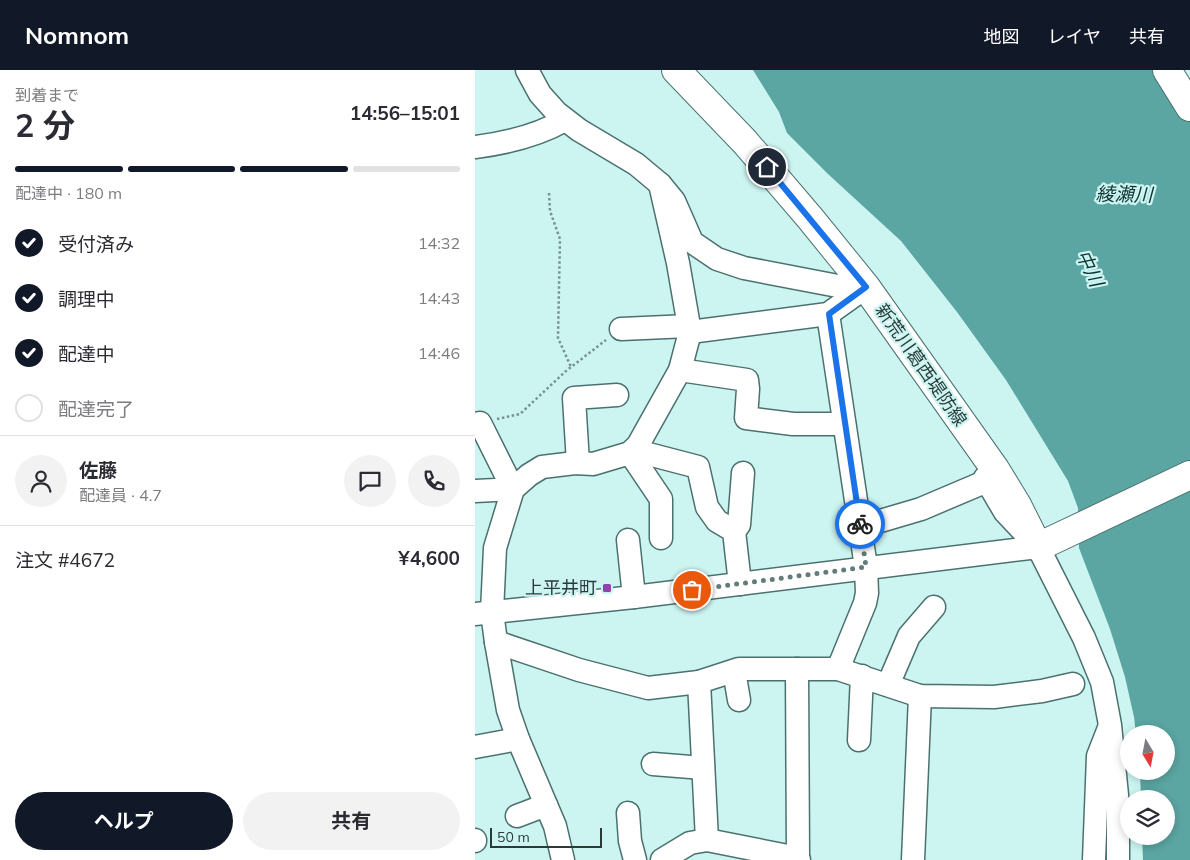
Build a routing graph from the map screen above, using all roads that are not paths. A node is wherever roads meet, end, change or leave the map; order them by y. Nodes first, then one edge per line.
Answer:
1 (527, 70) edge
2 (676, 70) edge
3 (1167, 70) edge
4 (1190, 107) edge
5 (565, 120) junction
6 (475, 147) edge
7 (660, 184) junction
8 (866, 287) junction
9 (829, 314) junction
10 (621, 329) road end
11 (690, 329) junction
12 (901, 354) dead end
13 (680, 370) junction
14 (617, 395) dead end
15 (477, 424) edge
16 (844, 424) junction
17 (632, 451) junction
18 (578, 463) junction
19 (743, 473) dead end
20 (1190, 475) edge
21 (987, 481) junction
22 (513, 489) junction
23 (475, 491) edge
24 (860, 527) junction
25 (734, 532) junction
26 (661, 538) dead end
27 (628, 540) dead end
28 (1043, 544) junction
29 (866, 567) junction
30 (740, 584) junction
31 (634, 597) junction
32 (934, 607) dead end
33 (484, 612) edge
34 (496, 642) junction
35 (797, 669) junction
36 (838, 669) junction
37 (734, 671) junction
38 (862, 676) junction
39 (699, 682) junction
40 (888, 684) junction
41 (1073, 684) dead end
42 (920, 696) junction
43 (739, 700) dead end
44 (1110, 725) junction
45 (518, 739) junction
46 (859, 740) dead end
47 (475, 747) edge
48 (653, 764) dead end
49 (703, 768) junction
50 (546, 805) junction
51 (628, 814) dead end
52 (517, 816) dead end
53 (707, 840) junction
54 (798, 859) edge
55 (563, 860) edge
56 (635, 860) edge
57 (662, 860) edge
58 (913, 860) edge
59 (1094, 860) edge
60 (1117, 860) edge

1 - 5 street
2 - 8 main road, 新荒川葛西堤防線
3 - 4 main road
5 - 6 street
5 - 7 street
7 - 8 street
7 - 11 street
8 - 9 street
8 - 28 main road, 新荒川葛西堤防線
9 - 11 street
9 - 16 street
10 - 11 street
11 - 13 street
12 - 21 street
13 - 16 street
13 - 17 street
14 - 18 street
15 - 22 street
16 - 24 street
17 - 18 street
17 - 25 street
17 - 26 street
18 - 22 street
19 - 25 street
20 - 28 main road
21 - 24 street
21 - 28 street
22 - 23 street
22 - 33 street
24 - 29 street
25 - 30 street
27 - 31 street
28 - 29 street
28 - 44 street
29 - 30 street
29 - 36 street
30 - 31 street
31 - 33 street
32 - 40 street
33 - 34 street
34 - 39 street
34 - 45 street
35 - 36 street
35 - 37 street
35 - 54 street
36 - 38 street
37 - 39 street
37 - 43 street
38 - 40 street
38 - 46 street
39 - 49 street
40 - 42 street
41 - 42 street
42 - 58 street
44 - 59 street
44 - 60 street
45 - 47 street
45 - 50 street
48 - 49 street
49 - 53 street
50 - 52 street
50 - 55 street
51 - 56 street
53 - 54 street
53 - 57 street

